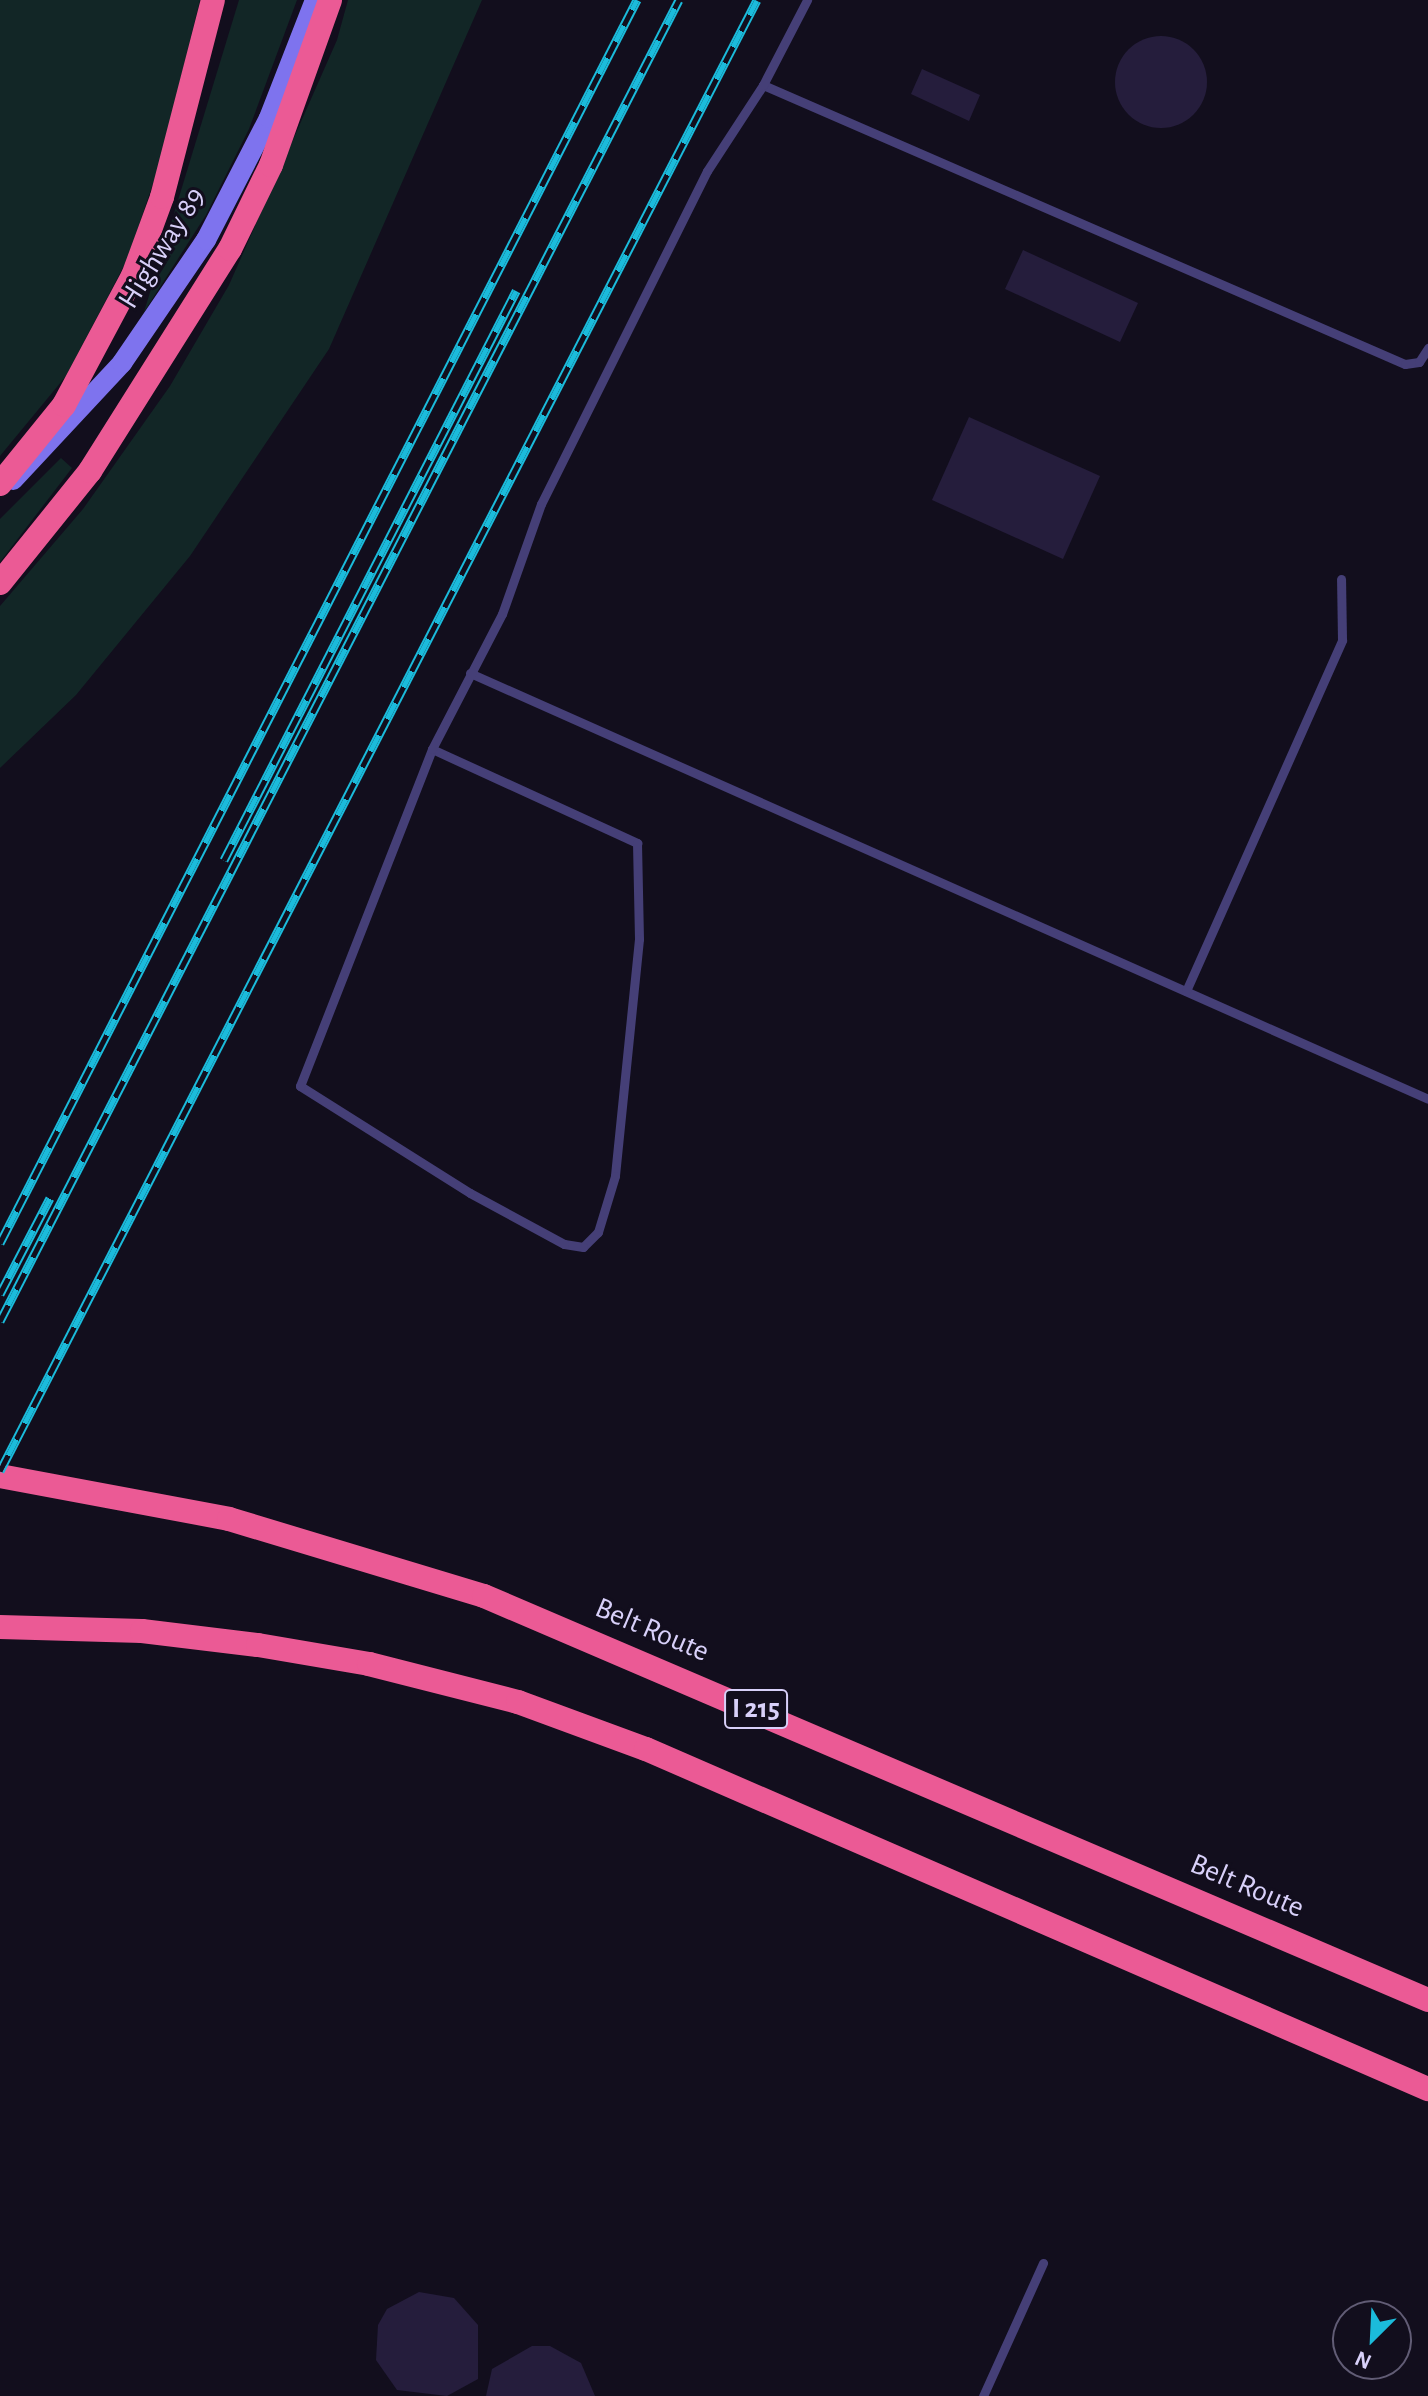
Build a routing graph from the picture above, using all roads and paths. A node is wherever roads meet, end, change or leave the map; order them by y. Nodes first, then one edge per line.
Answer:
1 (213, 0) edge
2 (315, 0) edge
3 (330, 0) edge
4 (807, 0) edge
5 (763, 85) junction
6 (1428, 348) edge
7 (0, 484) edge
8 (0, 490) edge
9 (1341, 579) dead end
10 (0, 583) edge
11 (470, 673) junction
12 (432, 749) junction
13 (1186, 991) junction
14 (1428, 1099) edge
15 (0, 1476) edge
16 (0, 1627) edge
17 (1428, 2000) edge
18 (1428, 2089) edge
19 (1043, 2263) dead end
20 (983, 2396) edge

1 - 7 highway
2 - 8 main road, Highway 89
3 - 10 highway
4 - 5 lane
5 - 6 lane
5 - 11 lane
9 - 13 lane
11 - 12 lane
11 - 13 lane
12 - 12 lane
13 - 14 lane
15 - 17 highway, Belt Route / I 215
16 - 18 highway
19 - 20 lane

